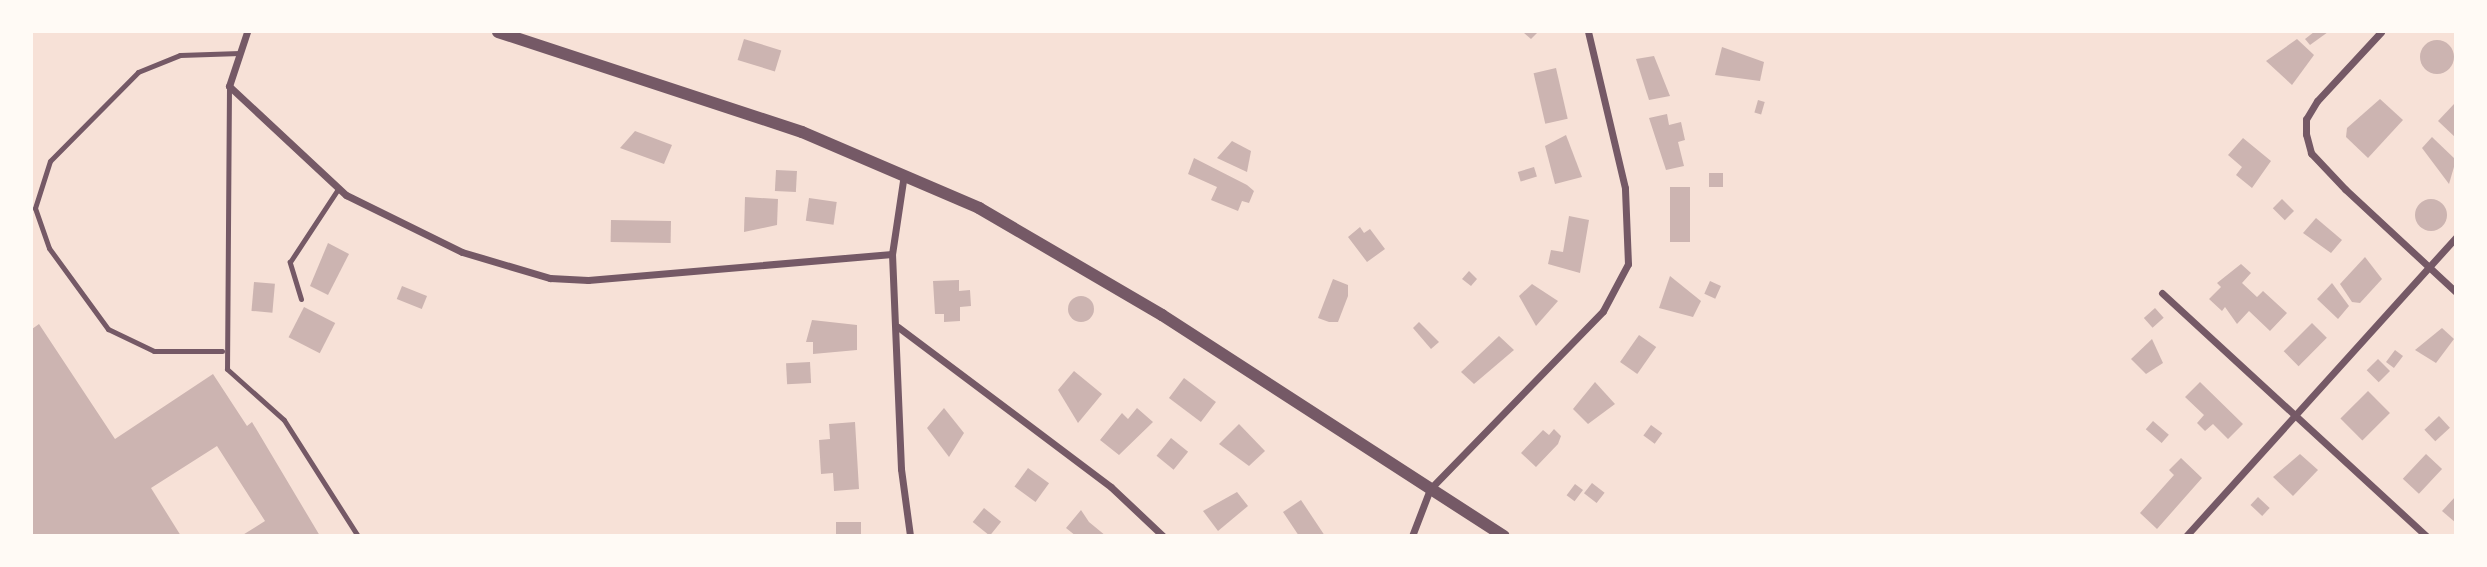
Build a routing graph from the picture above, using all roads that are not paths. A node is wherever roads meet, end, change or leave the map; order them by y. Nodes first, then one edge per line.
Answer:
1 (247, 32) edge
2 (498, 32) edge
3 (1588, 32) edge
4 (2381, 32) edge
5 (240, 53) junction
6 (229, 86) junction
7 (904, 173) junction
8 (338, 189) junction
9 (33, 208) edge
10 (2455, 237) edge
11 (892, 254) junction
12 (2429, 267) junction
13 (2455, 292) edge
14 (2162, 293) dead end
15 (301, 299) dead end
16 (898, 327) junction
17 (222, 351) junction
18 (2297, 415) junction
19 (1430, 489) junction
20 (358, 536) edge
21 (909, 536) edge
22 (1163, 536) edge
23 (1412, 536) edge
24 (1504, 536) edge
25 (2186, 536) edge
26 (2426, 536) edge

1 - 5 street
2 - 7 street
3 - 19 street
4 - 12 street
5 - 6 street
5 - 9 lane
6 - 8 street
6 - 17 lane
7 - 11 street
7 - 19 street
8 - 11 street
8 - 15 lane
9 - 17 lane
10 - 12 street
11 - 16 street
12 - 13 street
12 - 18 street
14 - 18 street
16 - 21 street
16 - 22 street
17 - 20 lane
18 - 25 street
18 - 26 street
19 - 23 street
19 - 24 street

